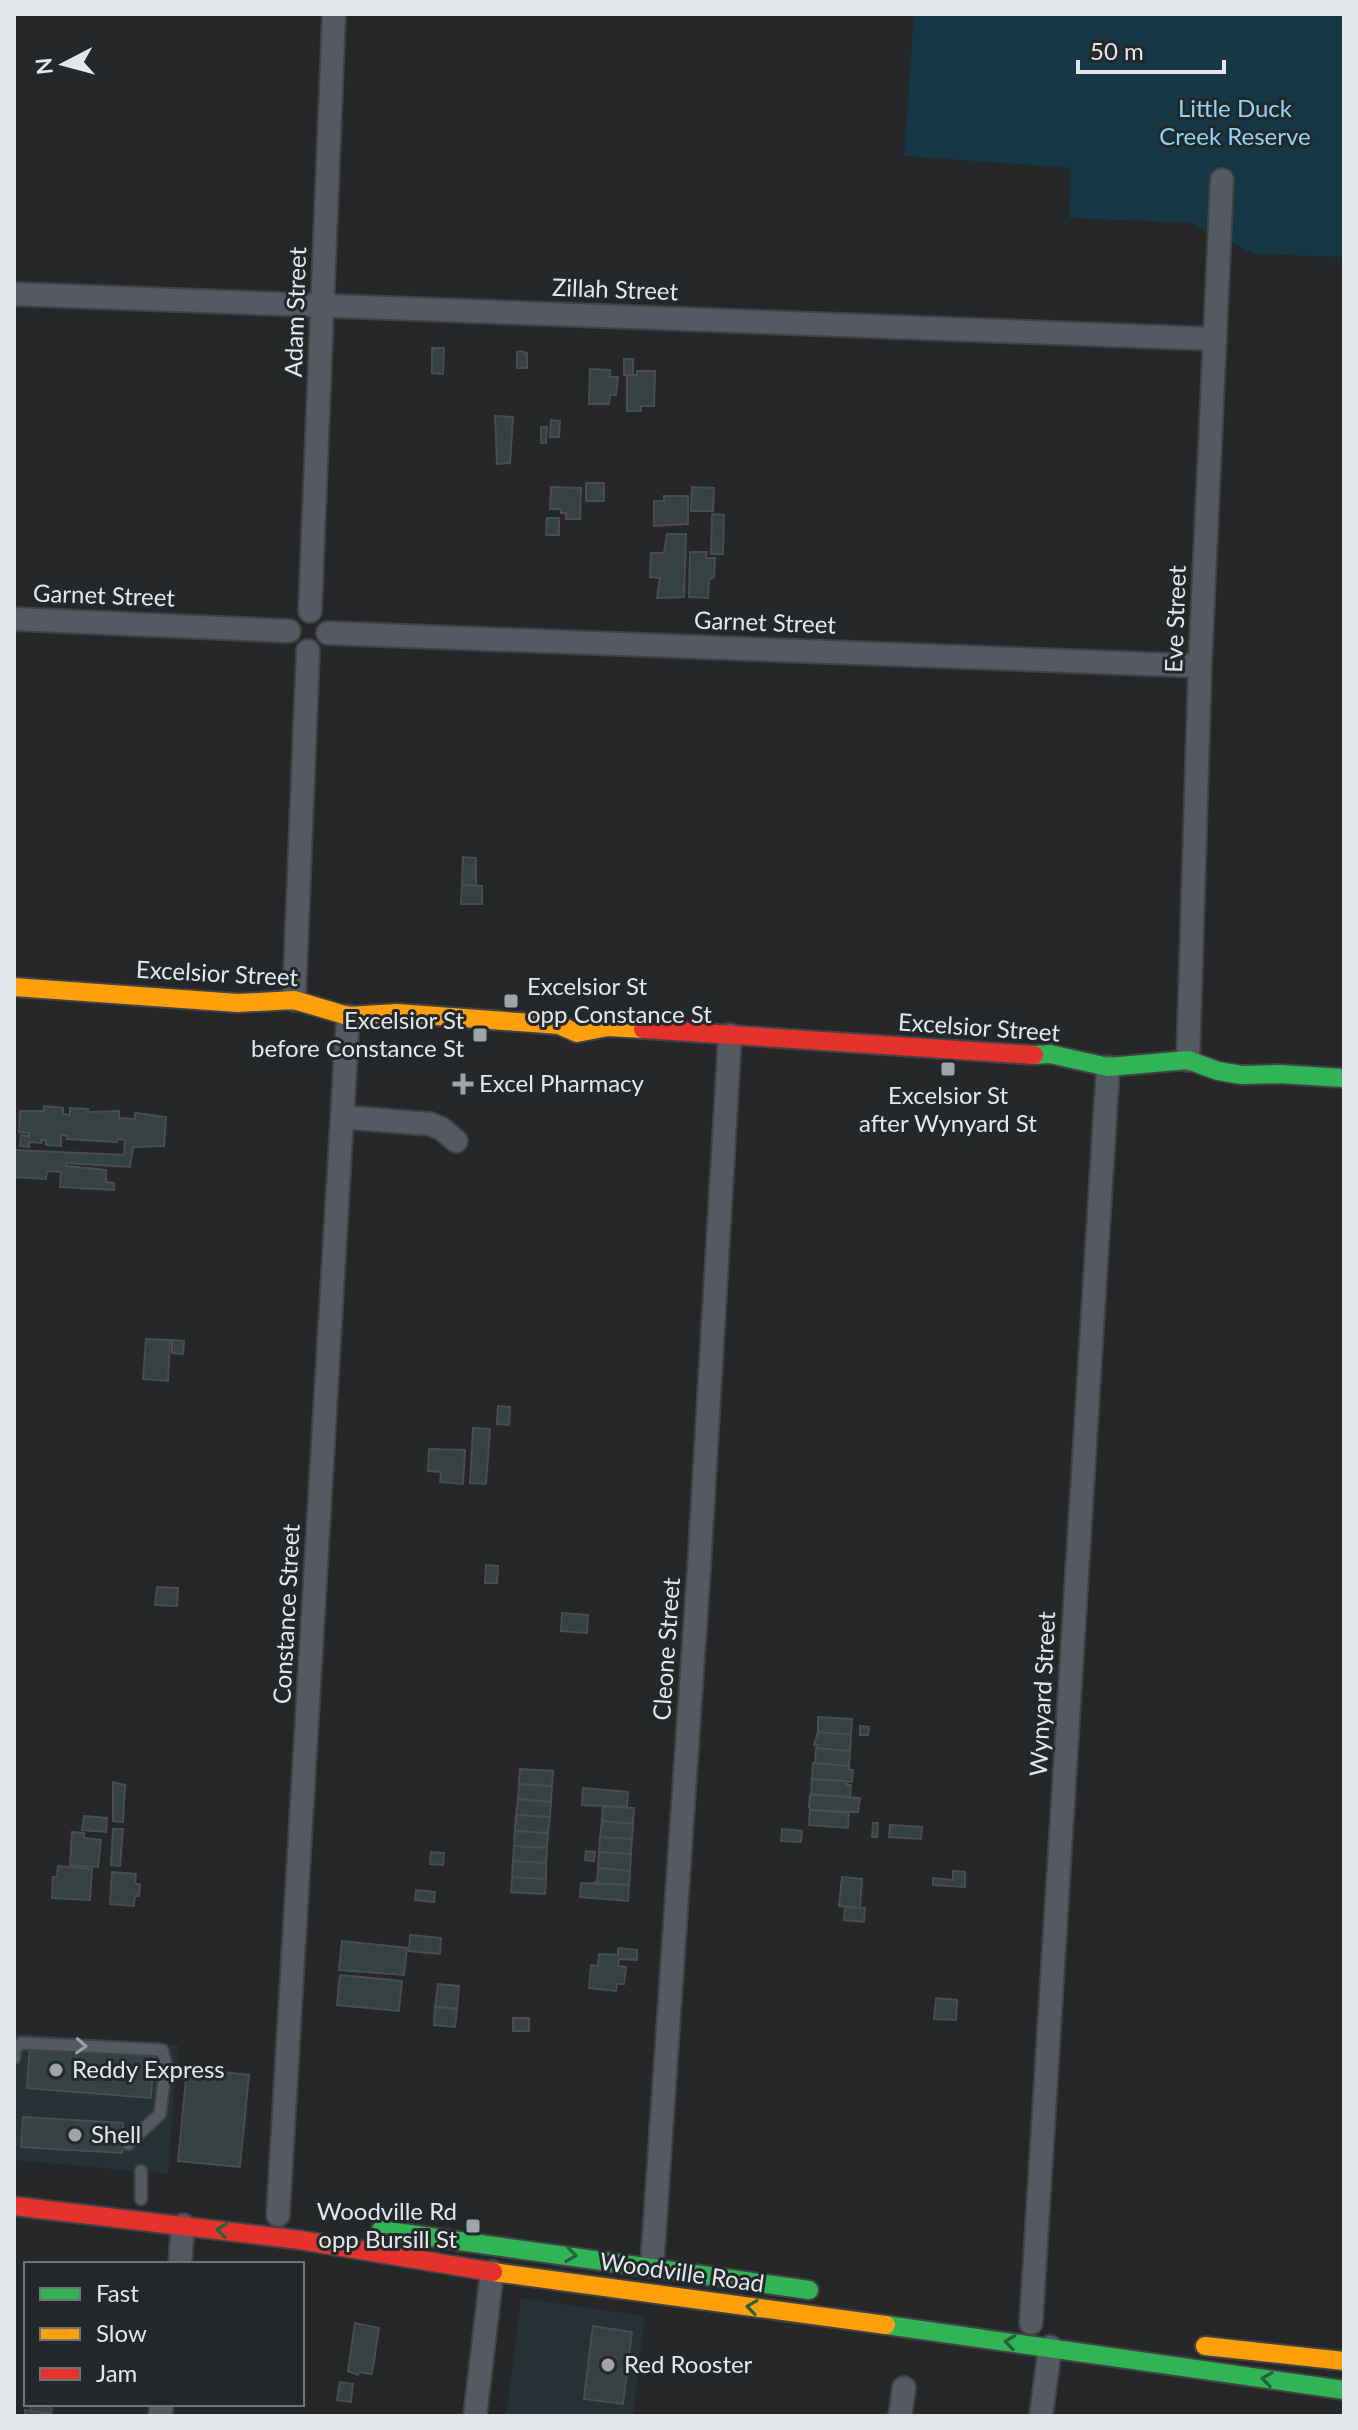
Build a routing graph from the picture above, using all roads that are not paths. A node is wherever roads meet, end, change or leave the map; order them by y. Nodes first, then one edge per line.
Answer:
1 (334, 14) edge
2 (1222, 180) dead end
3 (14, 294) edge
4 (322, 306) junction
5 (1215, 339) junction
6 (310, 611) junction
7 (14, 619) edge
8 (289, 631) junction
9 (328, 633) junction
10 (308, 651) junction
11 (1200, 666) junction
12 (14, 987) edge
13 (294, 1000) junction
14 (348, 1016) junction
15 (730, 1035) junction
16 (1188, 1060) junction
17 (1108, 1067) junction
18 (1344, 1078) edge
19 (342, 1117) junction
20 (456, 1141) dead end
21 (14, 2058) edge
22 (128, 2144) dead end
23 (141, 2171) dead end
24 (141, 2199) dead end
25 (14, 2206) edge
26 (278, 2215) dead end
27 (183, 2225) junction
28 (369, 2228) dead end
29 (180, 2262) edge
30 (652, 2266) junction
31 (492, 2272) junction
32 (826, 2292) dead end
33 (1035, 2329) junction
34 (1185, 2343) dead end
35 (1344, 2361) edge
36 (904, 2388) dead end
37 (1344, 2390) edge
38 (475, 2416) edge
39 (900, 2416) edge
40 (1041, 2416) edge

1 - 4 street, Adam Street
2 - 5 street, Eve Street
3 - 4 street, Zillah Street
4 - 5 street, Zillah Street
4 - 6 street, Adam Street
5 - 11 street, Eve Street
6 - 8 street
6 - 9 street
7 - 8 street, Garnet Street
8 - 10 street
9 - 10 street
9 - 11 street, Garnet Street
10 - 13 street
11 - 16 street, Eve Street
12 - 13 main road, Excelsior Street
13 - 14 main road, Excelsior Street
14 - 15 main road, Excelsior Street
14 - 19 street, Constance Street
15 - 17 main road, Excelsior Street
15 - 30 street, Cleone Street
16 - 17 main road, Excelsior Street
16 - 18 main road, Excelsior Street
17 - 33 street, Wynyard Street
19 - 20 street
19 - 26 street, Constance Street
21 -> 22 lane
23 - 24 lane
25 - 27 main road, Woodville Road
27 - 29 street
31 -> 27 main road, Woodville Road
28 -> 30 main road, Woodville Road
30 - 32 main road, Woodville Road
33 -> 31 main road, Woodville Road
31 - 38 street
37 -> 33 main road, Woodville Road
33 - 40 street, Wynyard Street
34 - 35 main road
36 - 39 street

